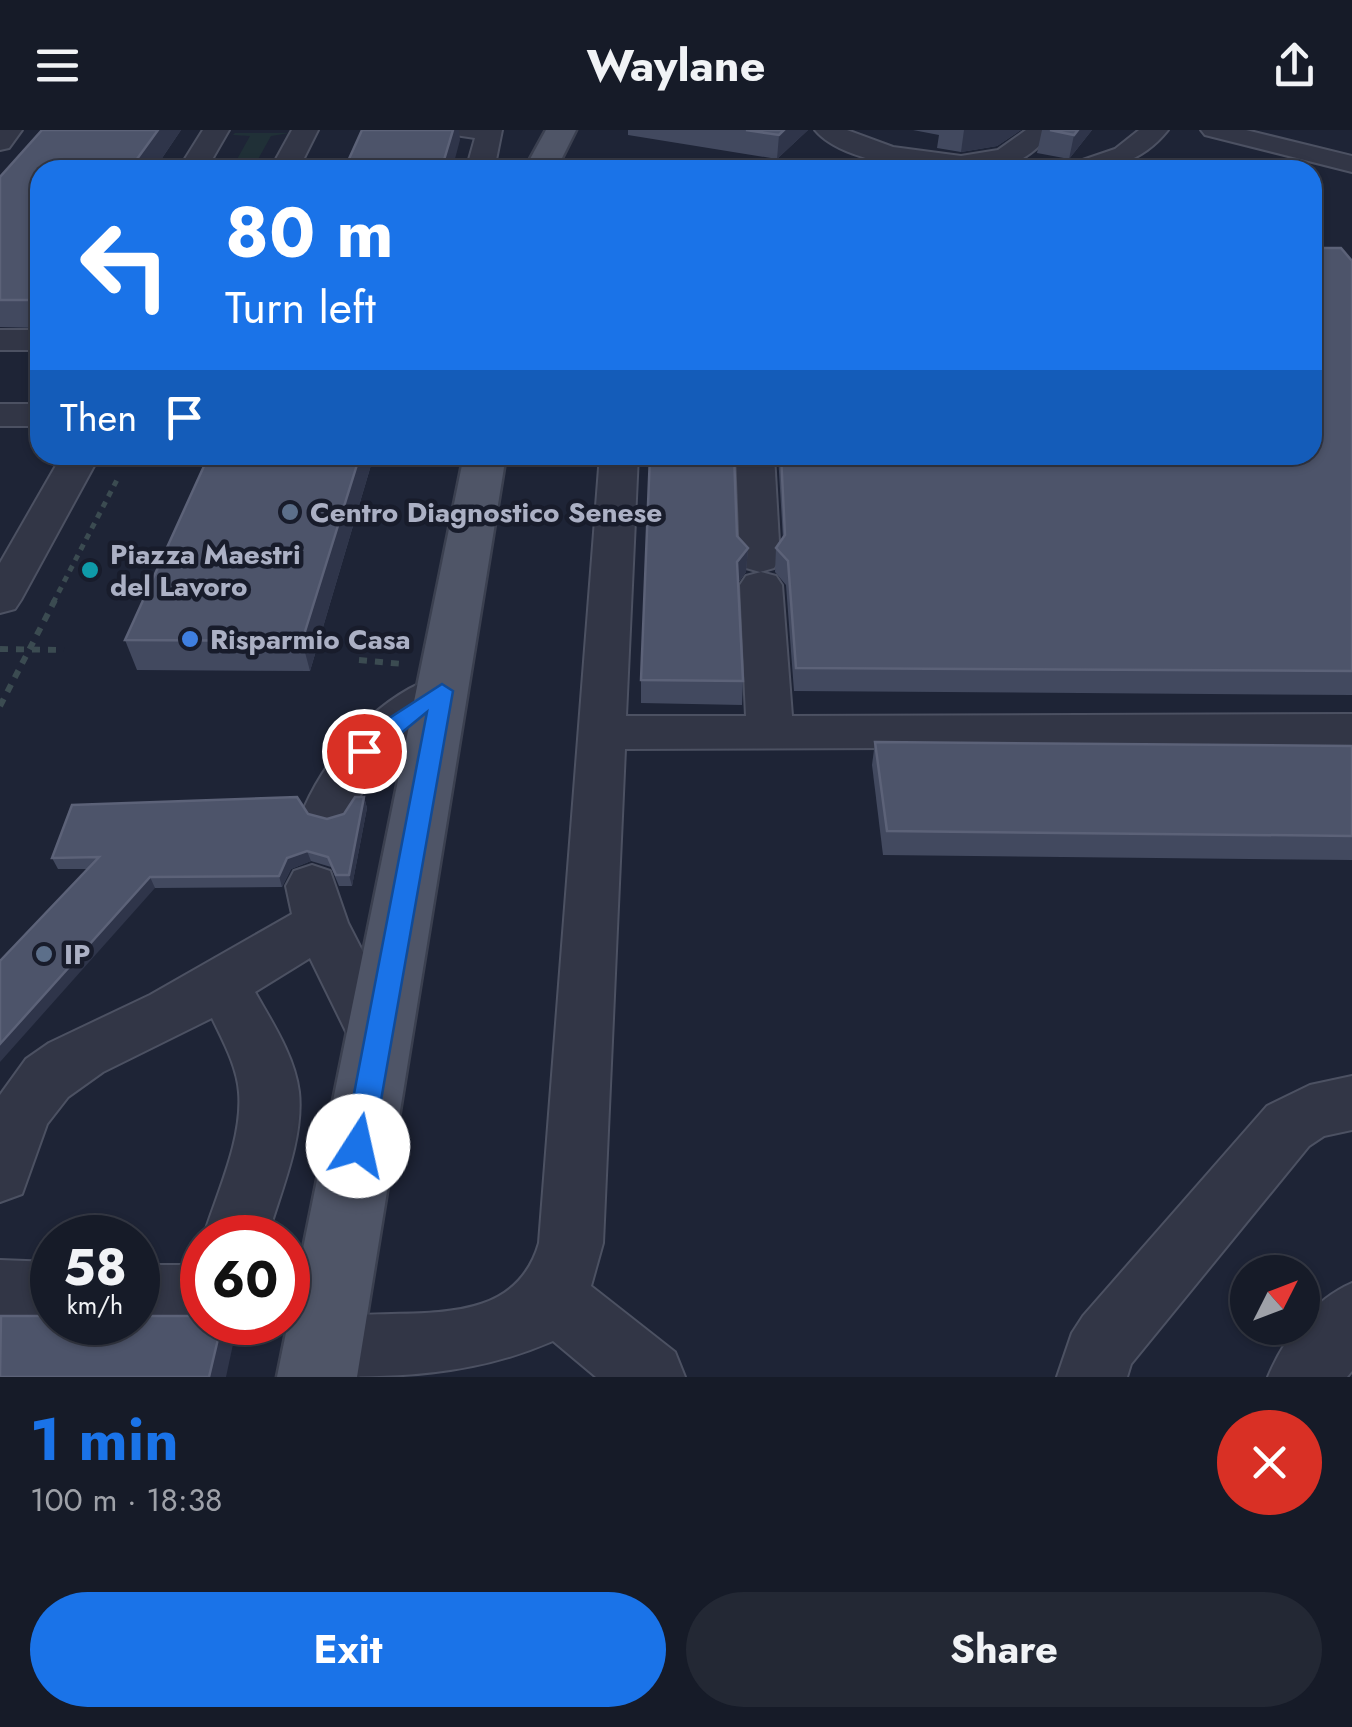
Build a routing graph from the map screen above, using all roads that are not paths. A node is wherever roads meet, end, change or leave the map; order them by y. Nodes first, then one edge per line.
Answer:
1 (9, 130) edge
2 (216, 130) edge
3 (304, 130) edge
4 (464, 130) edge
5 (561, 130) edge
6 (828, 130) edge
7 (1040, 130) edge
8 (1155, 130) edge
9 (1214, 130) edge
10 (867, 138) edge
11 (0, 142) edge
12 (198, 160) edge
13 (289, 160) edge
14 (483, 160) edge
15 (545, 160) edge
16 (1110, 160) edge
17 (1352, 164) edge
18 (0, 340) edge
19 (30, 340) edge
20 (0, 415) edge
21 (30, 415) edge
22 (75, 465) edge
23 (483, 465) edge
24 (618, 465) edge
25 (755, 465) edge
26 (0, 600) edge
27 (430, 678) junction
28 (770, 730) junction
29 (1352, 730) edge
30 (601, 734) junction
31 (328, 808) dead end
32 (222, 982) junction
33 (378, 1038) junction
34 (1352, 1104) edge
35 (0, 1173) edge
36 (241, 1215) edge
37 (0, 1293) edge
38 (30, 1294) edge
39 (551, 1296) junction
40 (1352, 1317) edge
41 (451, 1362) edge
42 (319, 1363) edge
43 (650, 1377) edge
44 (1092, 1377) edge
45 (1304, 1377) edge

1 - 11 street
2 - 12 street
3 - 13 street
4 - 14 street
5 - 15 main road
6 - 10 street
7 - 10 street
8 - 16 street
9 - 17 street
18 - 19 street
20 - 21 street
22 - 26 street
23 - 27 main road
24 - 30 street
25 - 28 street
27 - 31 street
27 - 33 main road
28 - 29 street
28 - 30 street
30 - 39 street
32 - 33 street
32 - 35 street
32 - 36 street
33 - 42 main road
34 - 44 street
37 - 38 street
39 - 41 street
39 - 43 street
40 - 45 street
41 - 42 street

